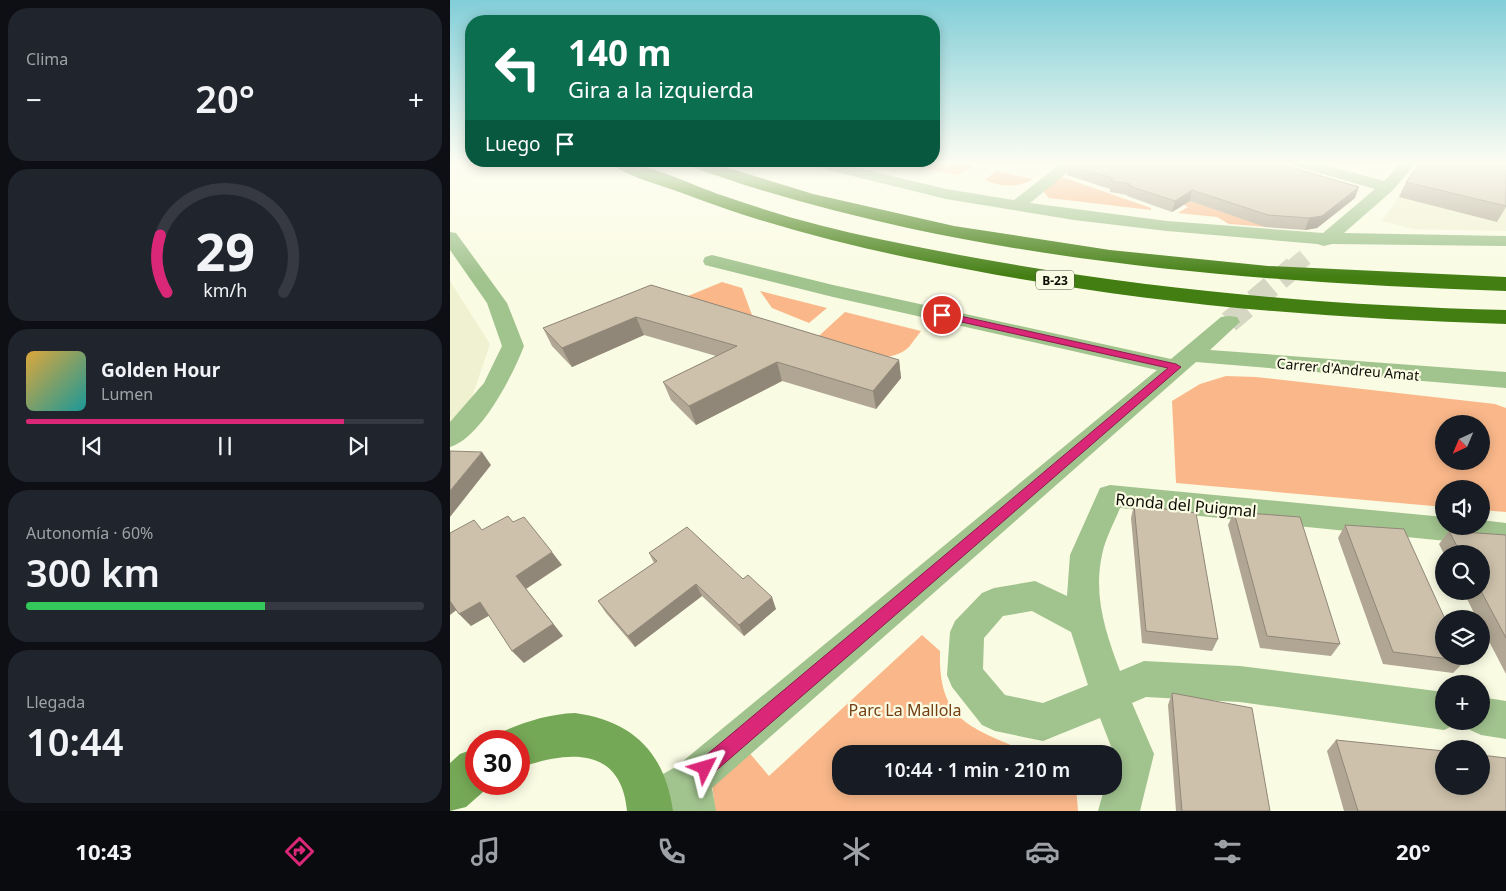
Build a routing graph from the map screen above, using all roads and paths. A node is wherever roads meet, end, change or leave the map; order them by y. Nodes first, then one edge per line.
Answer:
1 (715, 200) edge
2 (817, 200) edge
3 (981, 200) edge
4 (1023, 200) edge
5 (1372, 200) edge
6 (1017, 206) junction
7 (1330, 236) junction
8 (450, 237) edge
9 (1506, 241) edge
10 (1309, 254) tunnel mouth
11 (712, 261) dead end
12 (1506, 284) edge
13 (1506, 317) edge
14 (1229, 322) tunnel mouth
15 (1183, 361) junction
16 (1500, 382) edge
17 (450, 438) edge
18 (1506, 535) edge
19 (1085, 622) junction
20 (1109, 693) junction
21 (1435, 710) edge
22 (1490, 717) edge
23 (1506, 720) edge
24 (530, 743) edge
25 (465, 779) edge
26 (450, 791) edge
27 (693, 796) edge
28 (650, 808) edge
29 (1119, 811) edge

1 - 13 highway, B-23
2 - 12 highway, B-23
3 - 6 street
4 - 6 street
5 - 7 street
6 - 7 street
7 - 9 street
7 - 10 street
8 - 17 street
11 - 15 street, Carrer d'Andreu Amat
14 - 15 street
15 - 16 street, Carrer d'Andreu Amat
15 - 27 street
18 - 19 street, Ronda del Puigmal
19 - 20 street, Ronda del Puigmal
19 - 20 street
20 - 21 street
20 - 29 street, Ronda del Puigmal
22 - 23 street
24 - 28 street
25 - 26 street
27 - 28 street

